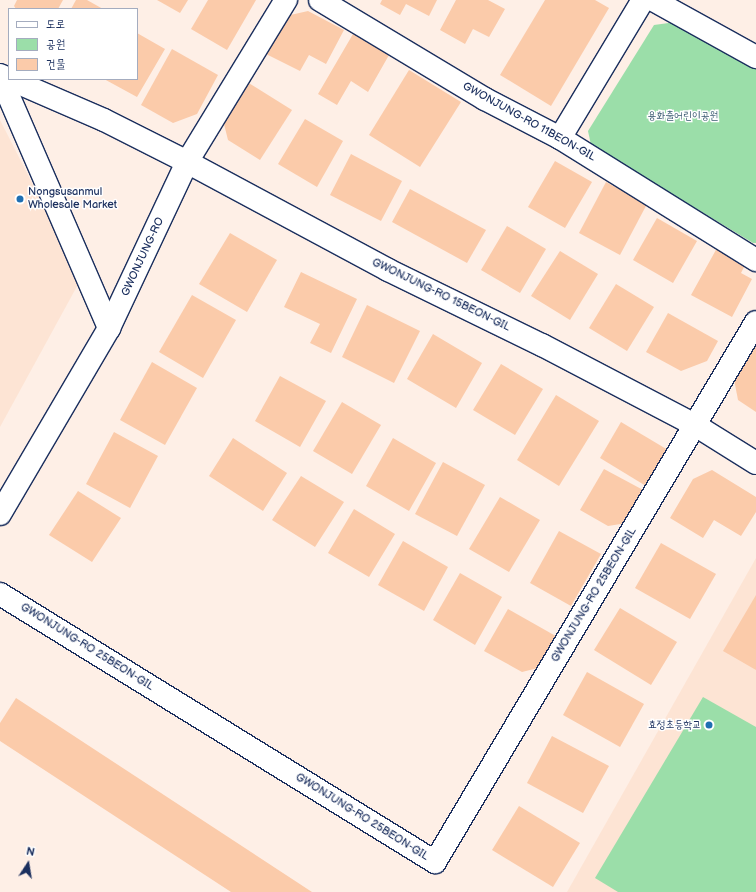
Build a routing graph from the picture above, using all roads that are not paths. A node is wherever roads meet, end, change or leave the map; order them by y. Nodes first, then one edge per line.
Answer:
1 (286, 0) edge
2 (320, 0) edge
3 (643, 0) edge
4 (653, 0) edge
5 (756, 57) edge
6 (0, 75) edge
7 (12, 80) edge
8 (560, 138) junction
9 (187, 162) junction
10 (756, 260) edge
11 (756, 322) edge
12 (109, 328) junction
13 (696, 425) junction
14 (756, 463) edge
15 (0, 514) edge
16 (0, 594) edge

1 - 9 street, GWONJUNG-RO
2 - 8 street, GWONJUNG-RO 11BEON-GIL
3 - 8 street
4 - 5 street
6 - 12 street
7 - 9 street, GWONJUNG-RO 15BEON-GIL
8 - 10 street, GWONJUNG-RO 11BEON-GIL
9 - 12 street, GWONJUNG-RO
9 - 13 street, GWONJUNG-RO 15BEON-GIL
11 - 13 street
12 - 15 street, GWONJUNG-RO
13 - 14 street, GWONJUNG-RO 15BEON-GIL
13 - 16 street, GWONJUNG-RO 25BEON-GIL

